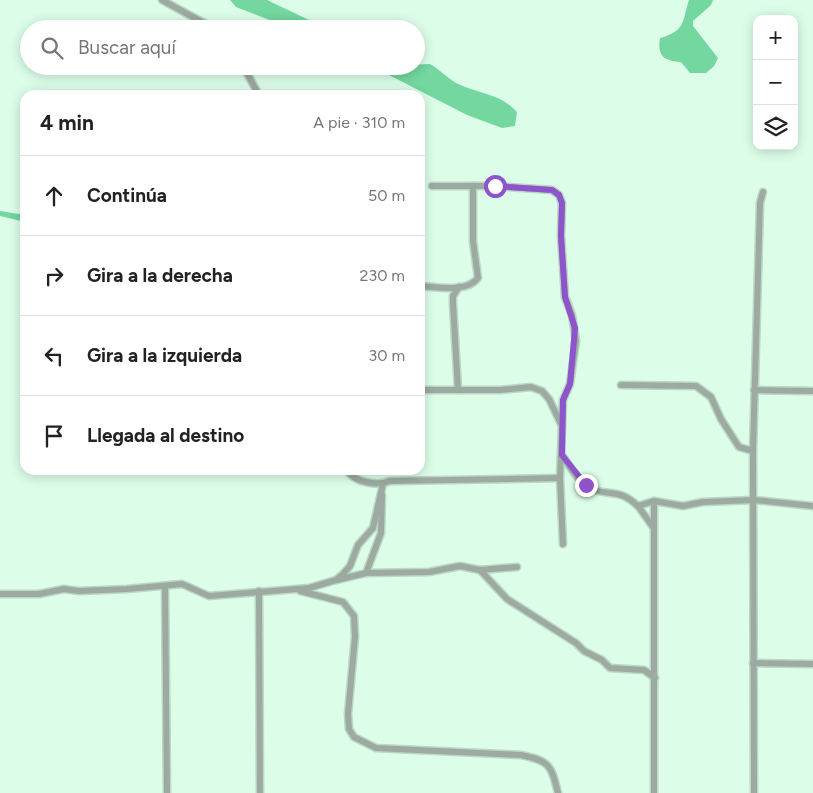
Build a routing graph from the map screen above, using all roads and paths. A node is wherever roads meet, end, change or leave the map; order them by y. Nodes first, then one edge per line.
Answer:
1 (162, 0) edge
2 (199, 20) edge
3 (248, 75) edge
4 (256, 90) edge
5 (432, 186) dead end
6 (473, 186) junction
7 (763, 192) dead end
8 (425, 286) edge
9 (459, 287) junction
10 (621, 385) dead end
11 (425, 390) edge
12 (458, 390) junction
13 (754, 390) junction
14 (813, 390) edge
15 (564, 432) junction
16 (753, 451) junction
17 (562, 455) junction
18 (350, 475) edge
19 (560, 478) junction
20 (383, 484) junction
21 (754, 500) junction
22 (654, 501) junction
23 (638, 506) junction
24 (813, 506) edge
25 (654, 529) junction
26 (562, 544) dead end
27 (517, 566) dead end
28 (480, 570) junction
29 (366, 573) junction
30 (336, 580) junction
31 (165, 587) junction
32 (296, 590) junction
33 (259, 591) junction
34 (0, 594) edge
35 (753, 663) junction
36 (813, 664) edge
37 (654, 678) junction
38 (167, 793) edge
39 (260, 793) edge
40 (558, 793) edge
41 (654, 793) edge
42 (754, 793) edge

1 - 2 street
3 - 4 street
5 - 6 street
6 - 9 street
6 - 15 street
7 - 13 street
8 - 9 street
9 - 12 street
10 - 16 street
11 - 12 street
12 - 15 street
13 - 14 street
13 - 16 street
15 - 17 street
16 - 21 street
17 - 19 street
17 - 23 street
18 - 20 street
19 - 20 street
19 - 26 street
20 - 29 street
20 - 30 street
21 - 22 street
21 - 24 street
21 - 35 street
22 - 23 street
22 - 25 street
23 - 25 street
25 - 37 street
27 - 28 street
28 - 29 street
28 - 37 street
29 - 30 street
30 - 32 street
31 - 33 street
31 - 34 street
31 - 38 street
32 - 33 street
32 - 40 street
33 - 39 street
35 - 36 street
35 - 42 street
37 - 41 street

